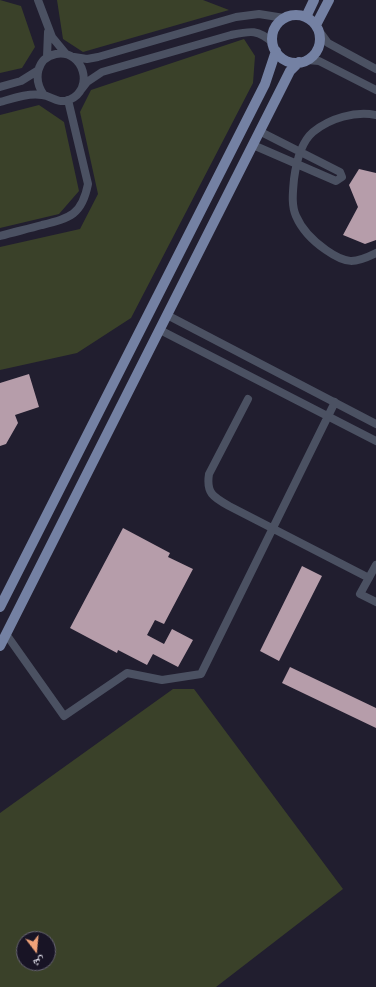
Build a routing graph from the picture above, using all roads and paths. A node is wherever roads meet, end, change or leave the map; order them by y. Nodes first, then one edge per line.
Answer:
1 (38, 0) edge
2 (314, 0) edge
3 (329, 0) edge
4 (306, 16) junction
5 (284, 18) junction
6 (48, 27) junction
7 (318, 29) junction
8 (274, 47) junction
9 (70, 55) junction
10 (47, 57) junction
11 (303, 61) junction
12 (376, 69) edge
13 (37, 71) junction
14 (0, 87) edge
15 (376, 90) edge
16 (80, 91) junction
17 (44, 95) junction
18 (68, 100) junction
19 (0, 102) edge
20 (376, 114) edge
21 (259, 131) junction
22 (253, 145) junction
23 (300, 151) junction
24 (296, 164) junction
25 (0, 236) edge
26 (376, 253) edge
27 (167, 315) junction
28 (160, 330) junction
29 (248, 399) dead end
30 (335, 402) junction
31 (328, 416) junction
32 (376, 424) edge
33 (376, 441) edge
34 (274, 529) junction
35 (376, 565) edge
36 (369, 578) junction
37 (376, 602) edge
38 (0, 607) edge
39 (6, 634) junction
40 (0, 646) edge

1 - 6 street
2 - 4 main road
3 - 7 main road
4 - 5 main road
4 - 7 main road
5 - 8 main road
5 - 9 street
6 - 9 street
6 - 10 street
7 - 11 main road
7 - 12 street
8 - 11 main road
8 - 16 street
8 - 38 main road
9 - 10 street
9 - 16 street
10 - 13 street
11 - 15 street
11 - 21 main road
13 - 14 street
13 - 17 street
16 - 18 street
17 - 18 street
17 - 19 street
18 - 25 street
20 - 23 street
21 - 22 main road
21 - 23 street
22 - 24 street
22 - 27 main road
23 - 24 street
23 - 24 street
24 - 26 street
27 - 28 main road
27 - 30 street
28 - 31 street
28 - 39 main road
29 - 34 street
30 - 31 street
30 - 32 street
31 - 33 street
31 - 34 street
34 - 36 street
34 - 39 street
35 - 36 street
36 - 37 street
39 - 40 main road

